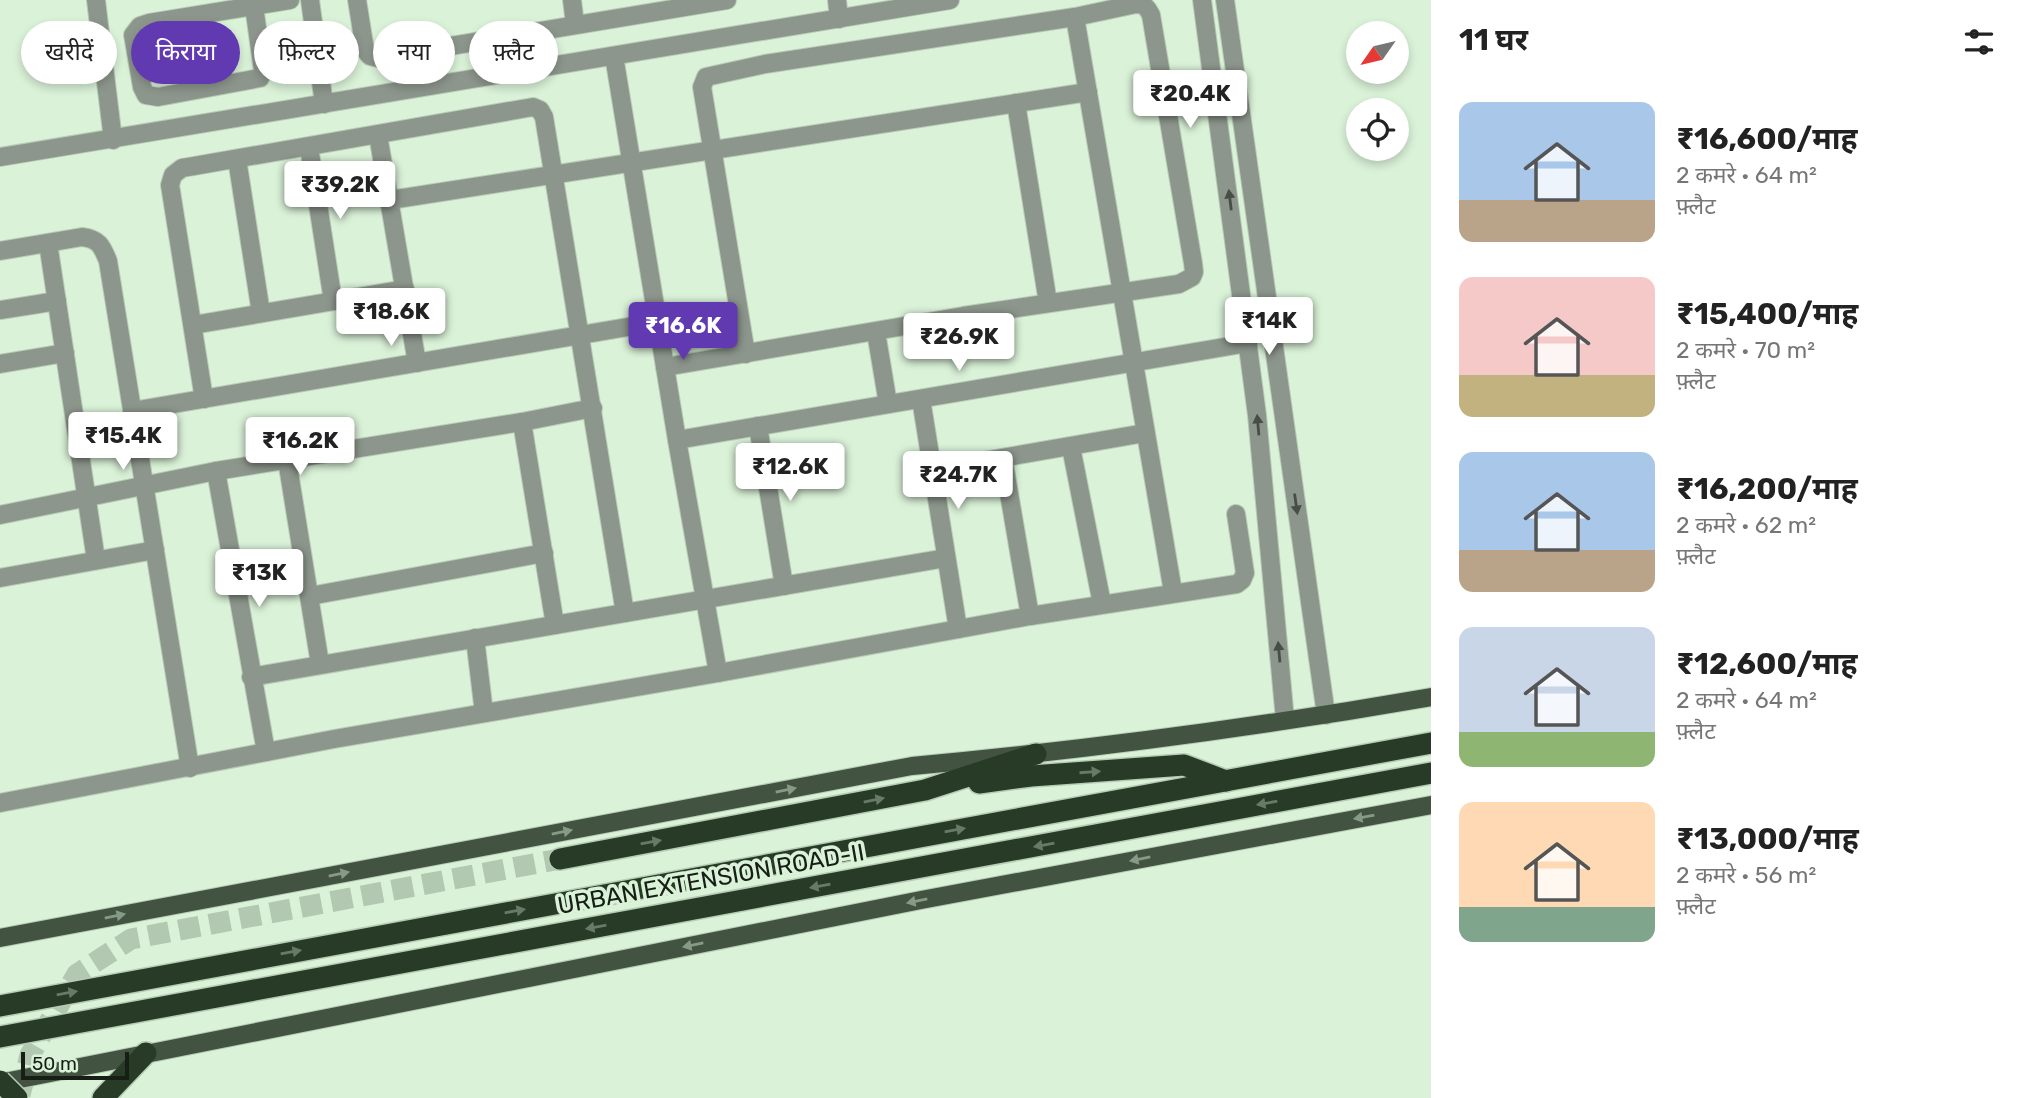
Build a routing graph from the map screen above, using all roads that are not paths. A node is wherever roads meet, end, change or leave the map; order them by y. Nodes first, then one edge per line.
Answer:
1 (96, 0) edge
2 (290, 0) edge
3 (310, 0) edge
4 (357, 0) edge
5 (572, 0) edge
6 (727, 0) edge
7 (837, 0) edge
8 (950, 0) edge
9 (1202, 0) edge
10 (1225, 0) edge
11 (254, 6) junction
12 (1075, 17) junction
13 (839, 19) junction
14 (575, 24) junction
15 (614, 56) junction
16 (1088, 92) junction
17 (1016, 103) junction
18 (324, 104) junction
19 (378, 135) junction
20 (113, 139) junction
21 (309, 147) junction
22 (712, 151) junction
23 (0, 157) edge
24 (237, 159) junction
25 (631, 163) junction
26 (553, 175) junction
27 (390, 200) junction
28 (47, 243) junction
29 (0, 251) edge
30 (405, 289) junction
31 (1121, 291) junction
32 (57, 301) junction
33 (333, 301) junction
34 (1048, 303) junction
35 (0, 310) edge
36 (261, 313) junction
37 (657, 322) junction
38 (192, 324) junction
39 (876, 331) junction
40 (580, 335) junction
41 (1248, 343) junction
42 (65, 353) junction
43 (746, 354) junction
44 (417, 363) junction
45 (1133, 363) junction
46 (0, 364) edge
47 (664, 368) junction
48 (204, 399) junction
49 (920, 399) junction
50 (888, 404) junction
51 (593, 408) junction
52 (132, 411) junction
53 (522, 422) junction
54 (758, 426) junction
55 (1145, 433) junction
56 (677, 440) junction
57 (1072, 447) junction
58 (1003, 458) junction
59 (287, 460) junction
60 (932, 470) junction
61 (216, 471) junction
62 (145, 487) junction
63 (88, 498) junction
64 (1236, 514) dead end
65 (0, 515) edge
66 (155, 550) junction
67 (544, 553) junction
68 (946, 558) junction
69 (96, 560) junction
70 (0, 578) edge
71 (784, 586) junction
72 (1173, 592) junction
73 (310, 596) junction
74 (705, 599) junction
75 (1102, 604) junction
76 (625, 613) junction
77 (1030, 616) junction
78 (555, 625) junction
79 (958, 629) junction
80 (475, 638) junction
81 (320, 664) junction
82 (718, 673) junction
83 (251, 677) junction
84 (1431, 697) edge
85 (484, 713) junction
86 (1326, 715) junction
87 (1285, 720) junction
88 (1431, 743) edge
89 (266, 752) junction
90 (1036, 754) junction
91 (190, 768) junction
92 (1431, 773) edge
93 (1226, 781) junction
94 (925, 790) junction
95 (0, 803) edge
96 (1431, 805) edge
97 (560, 859) tunnel mouth
98 (0, 938) edge
99 (0, 1006) edge
100 (0, 1037) edge
101 (146, 1053) junction
102 (0, 1082) edge
103 (17, 1098) edge
104 (103, 1098) edge

1 - 20 street
2 - 11 street
3 - 18 street
4 - 14 street
5 - 14 street
6 - 14 street
7 - 13 street
8 - 13 street
41 -> 9 street
10 -> 86 street
11 - 11 street
12 - 16 street
12 - 22 street
12 - 31 street
13 - 15 street
15 - 18 street
15 - 25 street
16 - 17 street
16 - 31 street
17 - 22 street
17 - 34 street
18 - 20 street
19 - 21 street
19 - 26 street
19 - 27 street
20 - 23 street
21 - 24 street
21 - 33 street
22 - 25 street
22 - 43 street
24 - 36 street
24 - 38 street
25 - 26 street
25 - 37 street
26 - 27 street
26 - 40 street
27 - 30 street
28 - 29 street
28 - 32 street
28 - 52 street
30 - 33 street
30 - 44 street
31 - 34 street
31 - 45 street
32 - 35 street
32 - 42 street
33 - 36 street
34 - 39 street
36 - 38 street
37 - 40 street
37 - 47 street
38 - 48 street
39 - 43 street
39 - 50 street
40 - 44 street
40 - 51 street
41 - 45 street
87 -> 41 street
42 - 46 street
42 - 63 street
43 - 47 street
44 - 48 street
45 - 49 street
45 - 55 street
47 - 56 street
48 - 52 street
49 - 50 street
49 - 60 street
50 - 54 street
51 - 53 street
51 - 76 street
52 - 62 street
53 - 59 street
53 - 67 street
54 - 56 street
54 - 71 street
55 - 57 street
55 - 72 street
56 - 74 street
57 - 58 street
57 - 75 street
58 - 60 street
58 - 77 street
59 - 61 street
59 - 73 street
60 - 68 street
61 - 62 street
61 - 83 street
62 - 63 street
62 - 66 street
63 - 65 street
63 - 69 street
64 - 72 street
66 - 69 street
66 - 91 street
67 - 73 street
67 - 78 street
68 - 71 street
68 - 79 street
69 - 70 street
71 - 74 street
72 - 75 street
73 - 81 street
74 - 76 street
74 - 82 street
75 - 77 street
76 - 78 street
77 - 79 street
78 - 80 street
79 - 82 street
80 - 81 street
80 - 85 street
81 - 83 street
82 - 85 street
83 - 89 street
84 - 86 main road
85 - 89 street
86 - 87 main road
87 - 90 main road
88 - 93 highway, URBAN EXTENSION ROAD-II
89 - 91 street
90 - 94 highway
98 -> 90 main road
91 - 95 street
92 -> 100 highway, URBAN EXTENSION ROAD-II
94 -> 93 highway
99 -> 93 highway, URBAN EXTENSION ROAD-II
97 -> 94 highway
96 -> 101 main road
101 - 102 main road
101 - 104 highway
102 - 103 highway, bridge

